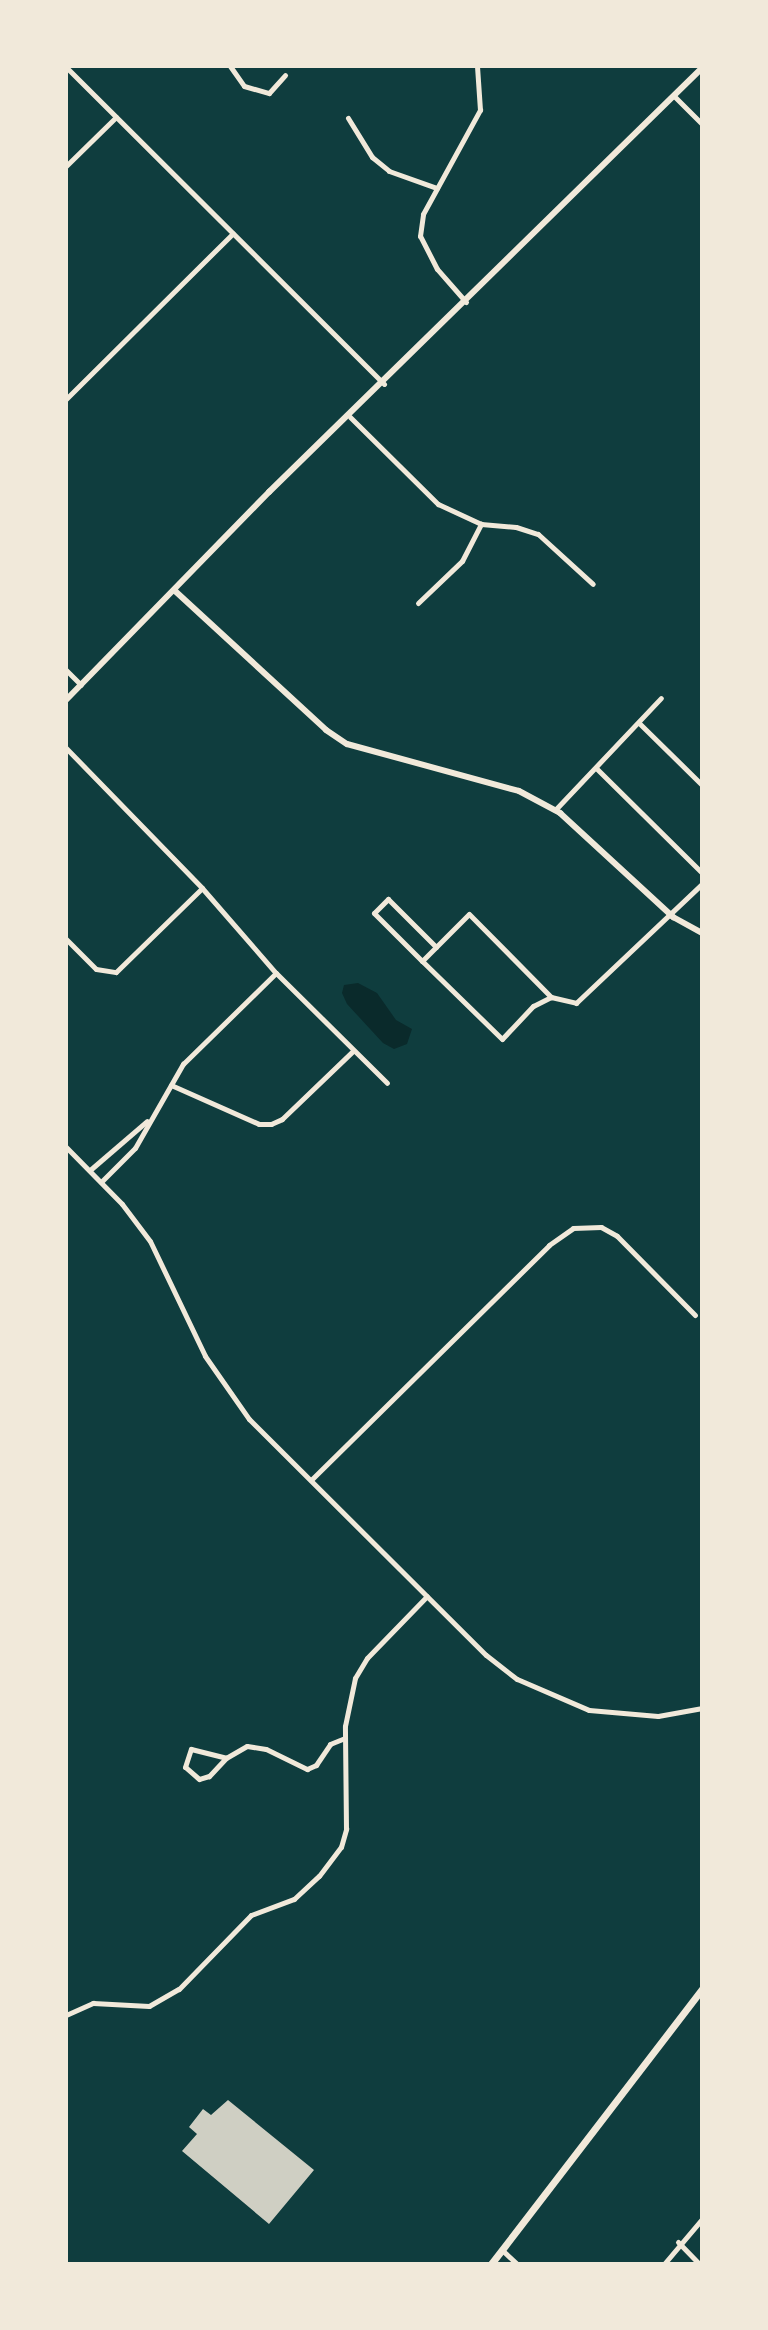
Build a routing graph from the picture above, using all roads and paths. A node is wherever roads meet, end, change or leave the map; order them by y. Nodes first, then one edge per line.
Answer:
1 (230, 66) edge
2 (477, 66) edge
3 (66, 67) edge
4 (702, 68) edge
5 (285, 75) dead end
6 (674, 96) junction
7 (117, 117) junction
8 (348, 118) dead end
9 (702, 124) edge
10 (66, 166) edge
11 (437, 188) junction
12 (233, 233) junction
13 (466, 302) junction
14 (384, 384) junction
15 (66, 399) edge
16 (350, 417) junction
17 (481, 524) junction
18 (593, 584) dead end
19 (174, 590) junction
20 (418, 603) dead end
21 (66, 670) edge
22 (82, 685) junction
23 (661, 698) dead end
24 (66, 699) edge
25 (639, 723) junction
26 (66, 748) edge
27 (596, 768) junction
28 (702, 785) edge
29 (555, 810) junction
30 (702, 873) edge
31 (702, 884) edge
32 (202, 888) junction
33 (669, 914) junction
34 (702, 933) edge
35 (66, 939) edge
36 (436, 947) junction
37 (422, 961) junction
38 (276, 973) junction
39 (551, 997) junction
40 (353, 1051) junction
41 (387, 1083) dead end
42 (171, 1085) junction
43 (149, 1119) junction
44 (66, 1147) edge
45 (90, 1170) junction
46 (101, 1182) junction
47 (695, 1315) dead end
48 (311, 1480) junction
49 (427, 1597) junction
50 (702, 1709) edge
51 (345, 1738) junction
52 (226, 1758) junction
53 (702, 1989) edge
54 (66, 2015) edge
55 (702, 2218) edge
56 (678, 2242) junction
57 (502, 2250) junction
58 (491, 2263) edge
59 (517, 2263) edge
60 (664, 2263) edge
61 (699, 2263) edge

1 - 5 street
2 - 11 street
3 - 7 street
4 - 6 street
6 - 9 street
6 - 13 street
7 - 10 street
7 - 12 street
8 - 11 street
11 - 13 street
12 - 14 street
12 - 15 street
13 - 14 street
14 - 16 street
16 - 17 street
16 - 19 street
17 - 18 street
17 - 20 street
19 - 22 street
19 - 29 street
21 - 22 street
22 - 24 street
23 - 25 street
25 - 27 street
25 - 28 street
26 - 32 street
27 - 29 street
27 - 30 street
29 - 33 street
31 - 33 street
32 - 35 street
32 - 38 street
33 - 34 street
33 - 39 street
36 - 37 street
36 - 37 street
36 - 39 street
37 - 39 street
38 - 40 street
38 - 42 street
40 - 41 street
40 - 42 street
42 - 43 street
43 - 45 street
43 - 46 street
44 - 45 street
45 - 46 street
46 - 48 street
47 - 48 street
48 - 49 street
49 - 50 street
49 - 51 street
51 - 52 street
51 - 54 street
52 - 52 street
53 - 57 main road
55 - 56 street
56 - 60 street
56 - 61 street
57 - 58 main road
57 - 59 street

